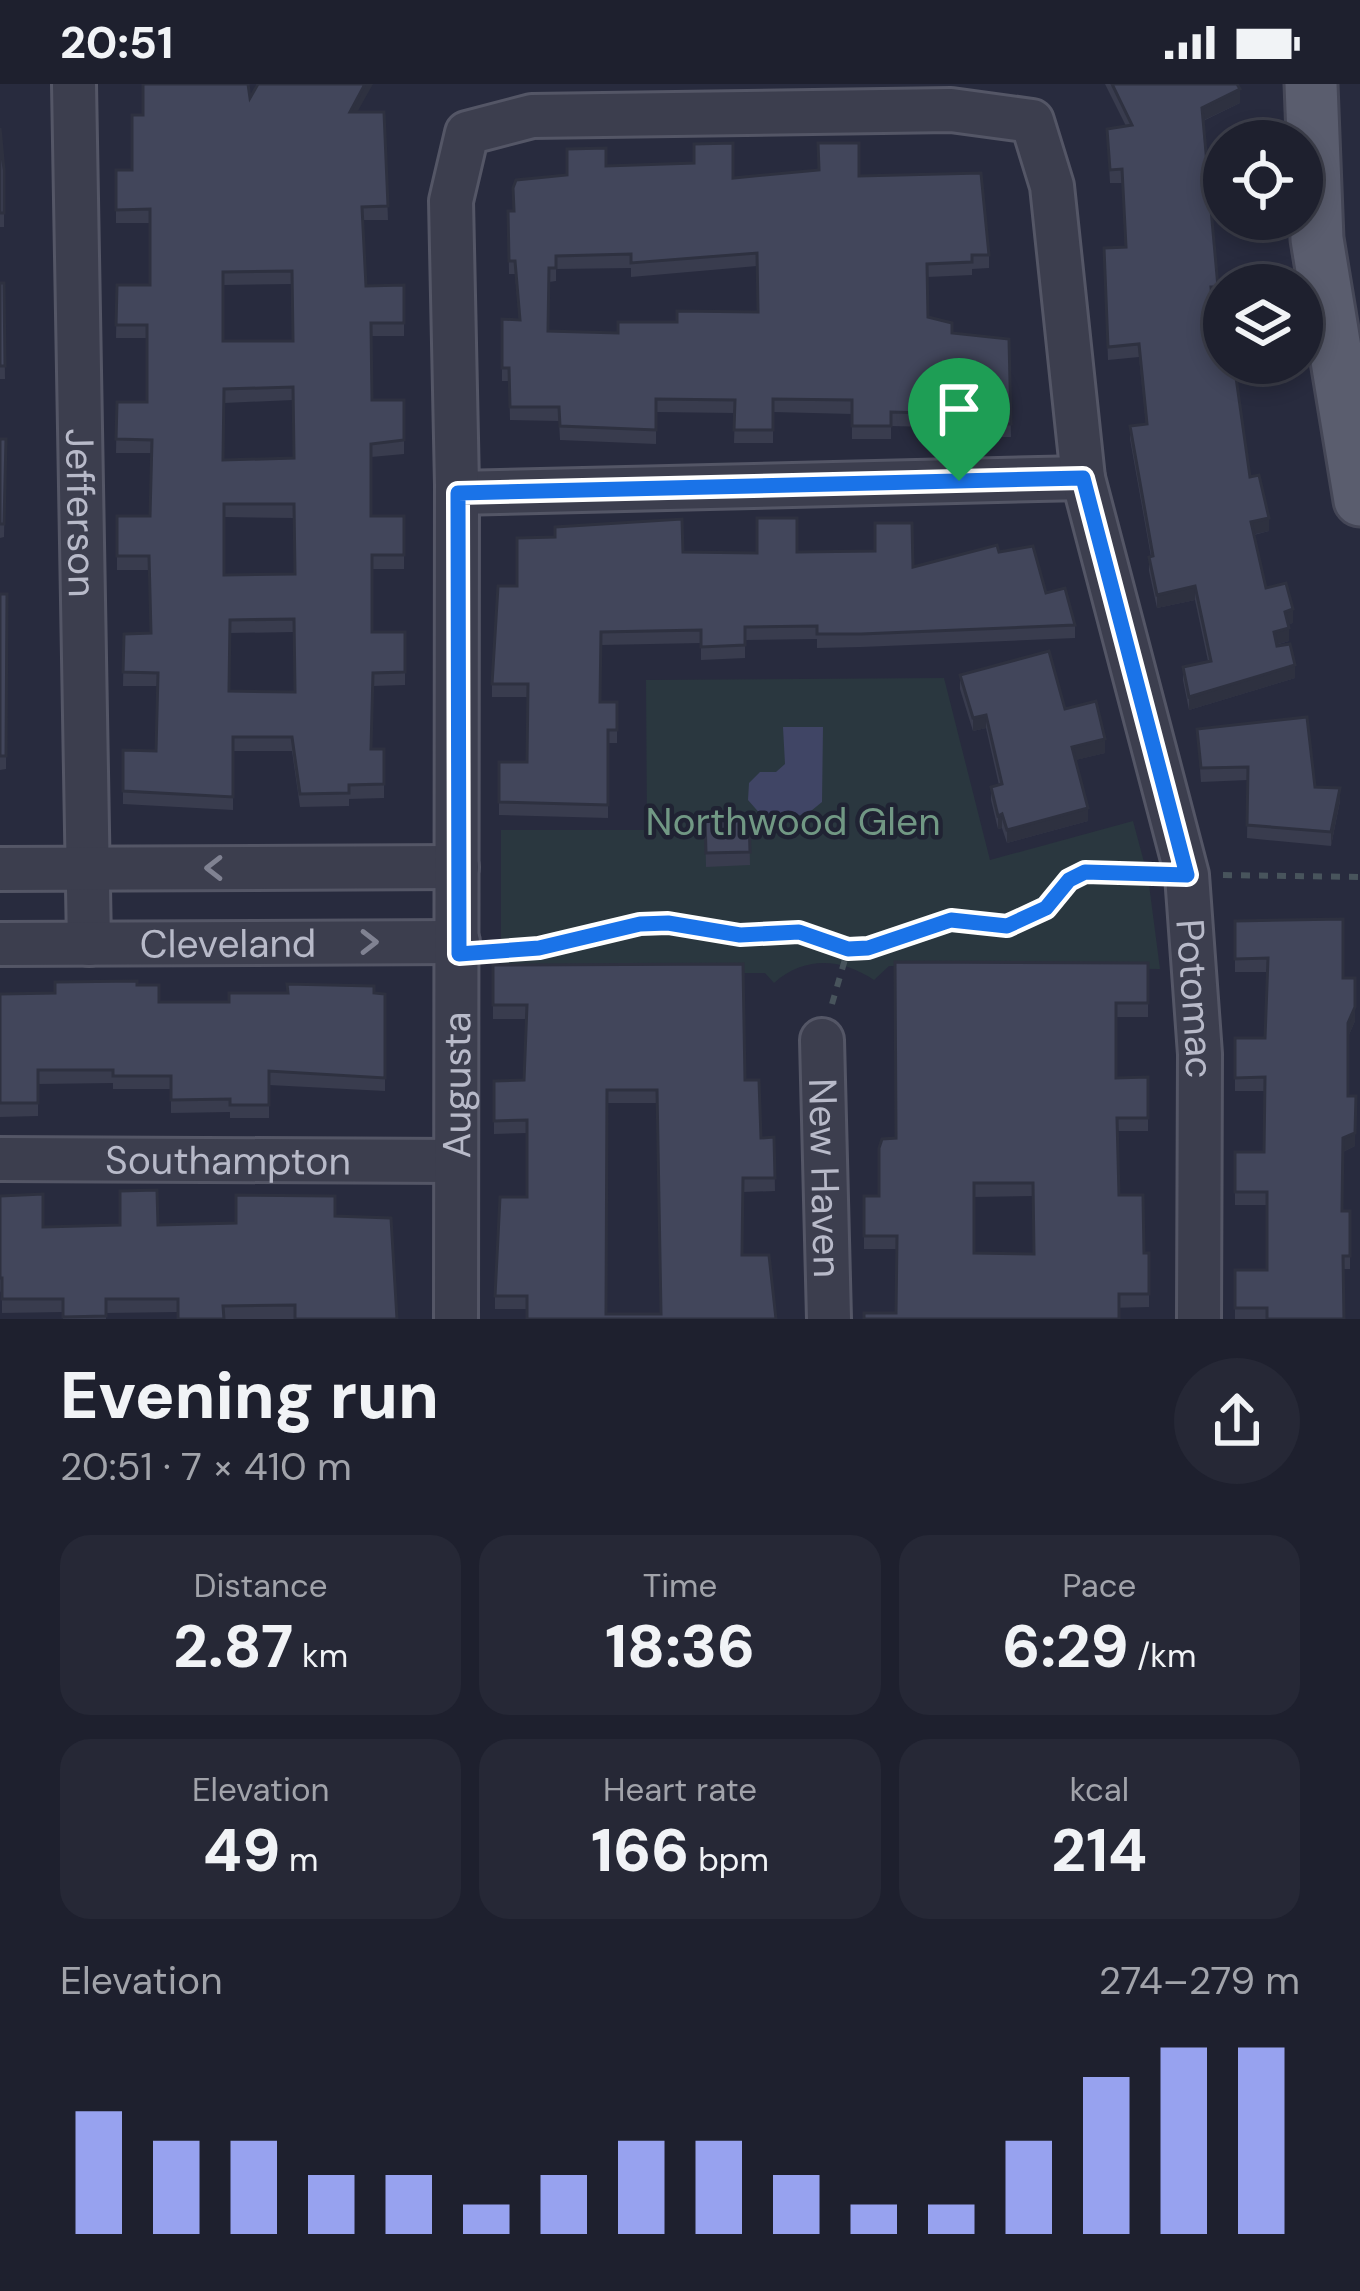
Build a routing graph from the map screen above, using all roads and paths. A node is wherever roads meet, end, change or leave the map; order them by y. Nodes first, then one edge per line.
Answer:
1 (74, 84) edge
2 (1311, 84) edge
3 (712, 99) edge
4 (1083, 478) junction
5 (458, 493) junction
6 (1360, 500) edge
7 (0, 868) edge
8 (88, 868) junction
9 (458, 868) junction
10 (1187, 875) junction
11 (1360, 878) edge
12 (0, 944) edge
13 (89, 944) junction
14 (459, 948) junction
15 (848, 949) junction
16 (822, 1040) joint
17 (0, 1160) edge
18 (455, 1161) junction
19 (456, 1319) edge
20 (829, 1319) edge
21 (1199, 1319) edge

1 - 8 street, Jefferson
2 - 6 main road
3 - 4 street, Potomac
3 - 5 street, Augusta
4 - 5 street
4 - 10 street, Potomac
5 - 9 street, Augusta
7 - 8 street, Cleveland
9 -> 8 street, Cleveland
8 - 13 street, Jefferson
9 - 14 street, Augusta
10 - 11 path
10 - 15 path
10 - 21 street, Potomac
12 - 13 street, Cleveland
13 -> 14 street, Cleveland
14 - 15 path
14 - 18 street, Augusta
15 - 16 path
16 - 20 street, New Haven
17 - 18 street, Southampton
18 - 19 street, Augusta

